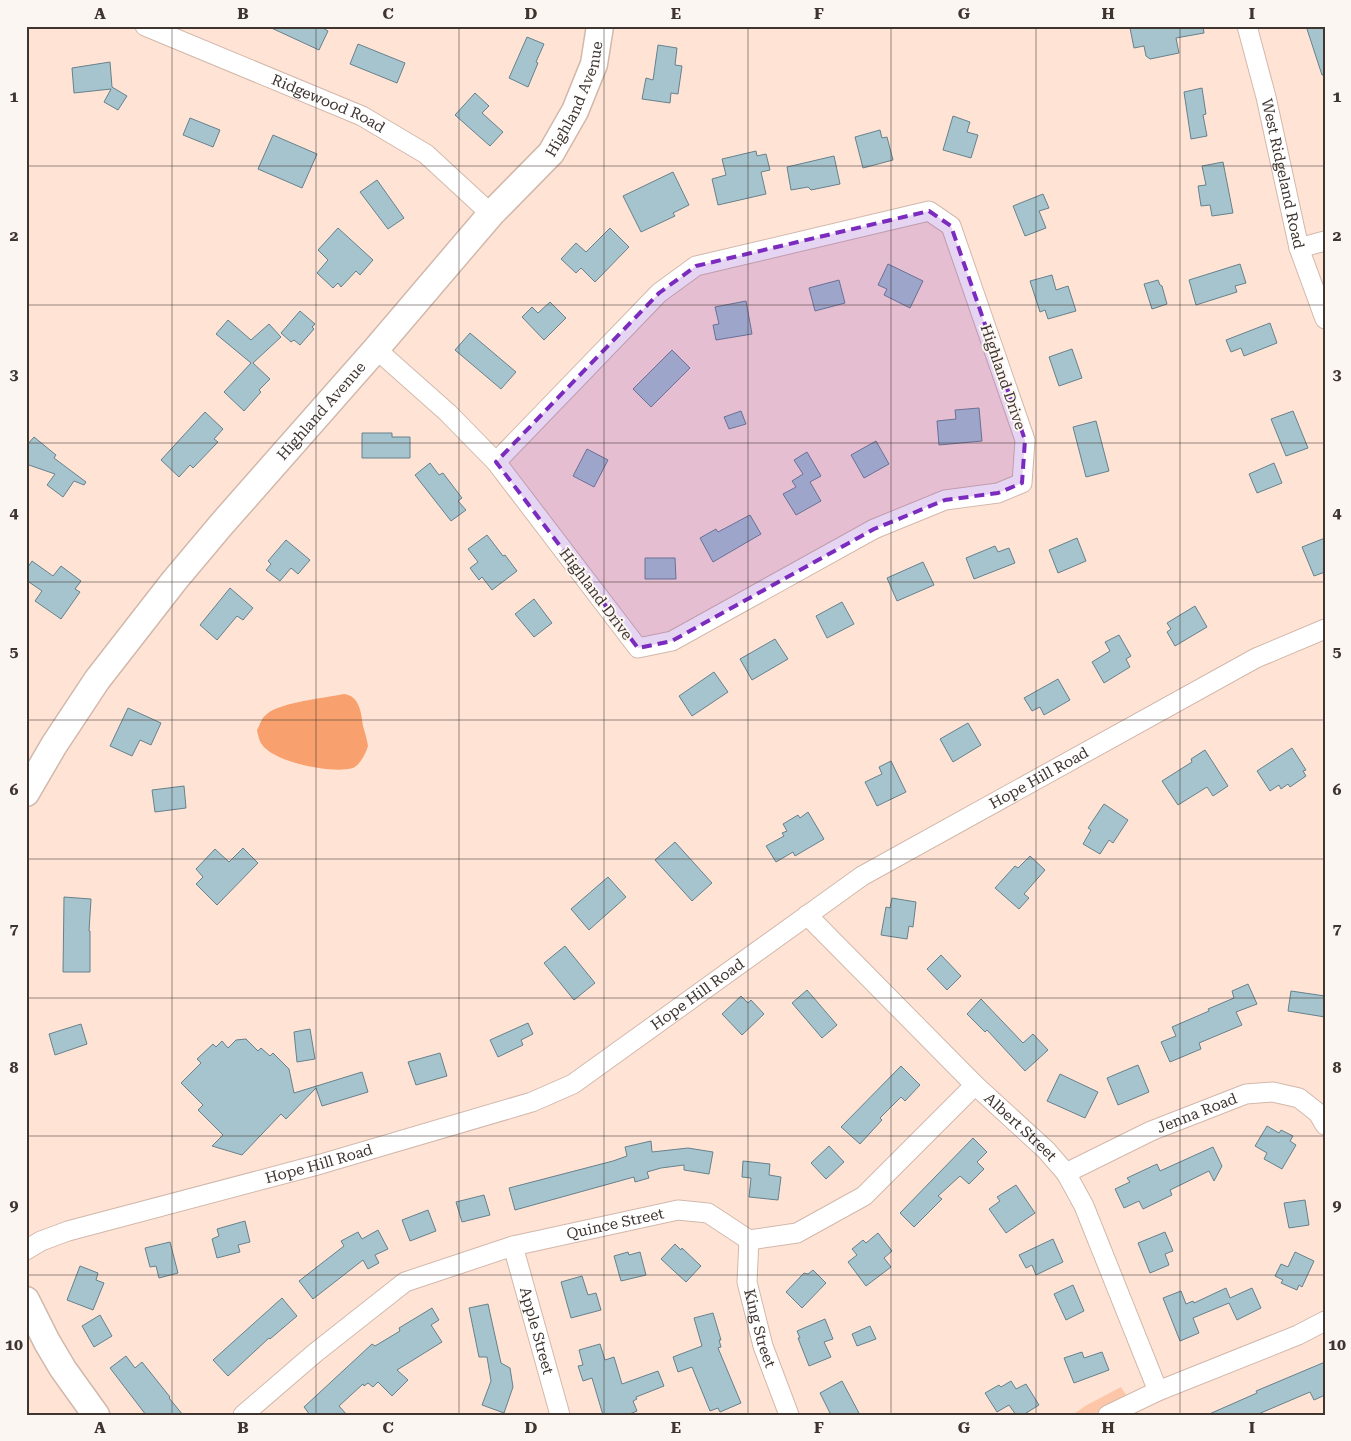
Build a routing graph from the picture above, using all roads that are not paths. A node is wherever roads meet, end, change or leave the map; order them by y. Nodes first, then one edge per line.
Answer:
1 (145, 26) edge
2 (600, 26) edge
3 (1247, 26) edge
4 (491, 214) junction
5 (1325, 241) edge
6 (1299, 248) junction
7 (1325, 319) edge
8 (376, 349) junction
9 (496, 462) junction
10 (1325, 629) edge
11 (26, 793) edge
12 (807, 915) junction
13 (975, 1084) junction
14 (1325, 1125) edge
15 (1066, 1173) junction
16 (749, 1240) junction
17 (513, 1246) junction
18 (26, 1250) edge
19 (26, 1300) edge
20 (1325, 1320) edge
21 (1158, 1391) junction
22 (96, 1415) edge
23 (243, 1415) edge
24 (560, 1415) edge
25 (789, 1415) edge
26 (1108, 1415) edge

1 - 4 street, Ridgewood Road
2 - 4 street, Highland Avenue
3 - 6 street, West Ridgeland Road
4 - 8 street, Highland Avenue
5 - 6 street
6 - 7 street, West Ridgeland Road
8 - 9 street, Highland Drive
8 - 11 street, Highland Avenue
9 - 9 street, Highland Drive
10 - 12 street, Hope Hill Road
12 - 13 street, Albert Street
12 - 18 street, Hope Hill Road
13 - 15 street, Albert Street
13 - 16 street
14 - 15 street, Jenna Road
15 - 21 street, Albert Street
16 - 17 street, Quince Street
16 - 25 street, King Street
17 - 23 street, Quince Street
17 - 24 street, Apple Street
19 - 22 street
20 - 21 street
21 - 26 street

